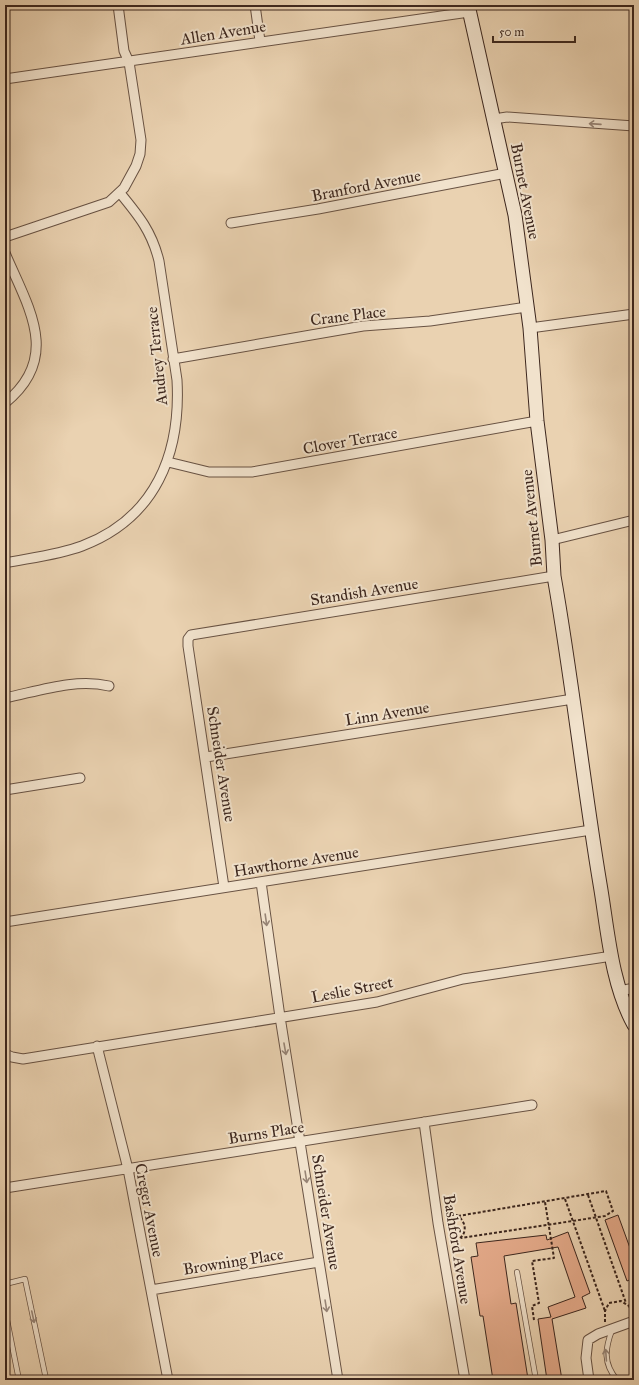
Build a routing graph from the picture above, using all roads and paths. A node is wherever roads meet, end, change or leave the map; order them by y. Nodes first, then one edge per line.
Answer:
1 (118, 5) edge
2 (255, 5) edge
3 (469, 8) edge
4 (260, 41) junction
5 (129, 62) junction
6 (5, 80) edge
7 (494, 119) junction
8 (634, 126) edge
9 (506, 174) junction
10 (120, 193) junction
11 (230, 223) dead end
12 (5, 237) edge
13 (5, 253) edge
14 (527, 307) junction
15 (634, 314) edge
16 (530, 328) junction
17 (173, 359) junction
18 (5, 403) edge
19 (537, 421) junction
20 (168, 462) junction
21 (634, 520) edge
22 (552, 540) junction
23 (5, 563) edge
24 (554, 576) junction
25 (188, 646) joint
26 (109, 686) dead end
27 (5, 698) edge
28 (573, 699) junction
29 (206, 757) junction
30 (80, 778) dead end
31 (5, 790) edge
32 (591, 830) junction
33 (261, 882) junction
34 (224, 887) junction
35 (5, 922) edge
36 (612, 956) junction
37 (634, 988) edge
38 (620, 990) junction
39 (280, 1017) junction
40 (634, 1025) edge
41 (97, 1046) junction
42 (5, 1054) edge
43 (532, 1105) dead end
44 (424, 1122) junction
45 (301, 1142) junction
46 (128, 1170) junction
47 (5, 1188) edge
48 (588, 1195) junction
49 (565, 1199) junction
50 (545, 1202) junction
51 (458, 1216) junction
52 (437, 1217) junction
53 (596, 1217) junction
54 (573, 1220) junction
55 (548, 1224) junction
56 (461, 1238) junction
57 (441, 1243) junction
58 (320, 1262) junction
59 (517, 1272) dead end
60 (5, 1284) edge
61 (151, 1290) junction
62 (626, 1303) junction
63 (5, 1310) edge
64 (605, 1311) junction
65 (634, 1320) edge
66 (534, 1321) dead end
67 (610, 1330) junction
68 (19, 1380) edge
69 (45, 1380) edge
70 (168, 1380) edge
71 (338, 1380) edge
72 (464, 1380) edge
73 (536, 1380) edge
74 (589, 1380) edge
75 (617, 1380) edge

1 - 5 street
2 - 4 street
3 - 4 street, Allen Avenue
3 - 7 street, Burnet Avenue
4 - 5 street, Allen Avenue
5 - 6 street, Allen Avenue
5 - 10 street
8 -> 7 street
7 - 9 street, Burnet Avenue
9 - 11 street, Branford Avenue
9 - 14 street, Burnet Avenue
10 - 12 street
10 - 17 street, Audrey Terrace
13 - 18 street
14 - 16 street, Burnet Avenue
14 - 17 street, Crane Place
15 - 16 street
16 - 19 street, Burnet Avenue
17 - 20 street, Audrey Terrace
19 - 20 street, Clover Terrace
19 - 22 street, Burnet Avenue
20 - 23 street, Audrey Terrace
21 - 22 street
22 - 24 street, Burnet Avenue
24 - 25 street, Standish Avenue
24 - 28 street, Burnet Avenue
25 - 29 street, Schneider Avenue
26 - 27 street
28 - 29 street, Linn Avenue
28 - 32 street, Burnet Avenue
29 - 34 street, Schneider Avenue
30 - 31 street
32 - 33 street, Hawthorne Avenue
32 - 36 street, Burnet Avenue
33 - 34 street, Hawthorne Avenue
33 -> 39 street, Schneider Avenue
34 - 35 street, Hawthorne Avenue
36 - 38 street, Burnet Avenue
36 - 39 street, Leslie Street
37 - 38 street
38 - 40 street, Burnet Avenue
39 - 41 street, Leslie Street
39 -> 45 street, Schneider Avenue
41 - 42 street
41 - 46 street, Creger Avenue
43 - 44 street, Burns Place
44 - 45 street, Burns Place
44 - 52 street, Bashford Avenue
45 - 46 street, Burns Place
45 -> 58 street, Schneider Avenue
46 - 47 street, Burns Place
46 - 61 street, Creger Avenue
48 - 49 path
48 - 53 path
48 - 53 path
49 - 50 path
49 - 54 path
50 - 51 path
50 - 55 path
51 - 52 path
51 - 56 path
52 - 57 street, Bashford Avenue
53 - 54 path
53 - 62 path
54 - 55 path
54 - 64 path
55 - 56 path
55 - 66 path
56 - 57 path
57 - 72 street, Bashford Avenue
58 - 61 street, Browning Place
58 -> 71 street, Schneider Avenue
59 - 73 lane
60 -> 69 lane
61 - 70 street, Creger Avenue
62 - 64 path
62 - 65 path
63 - 68 lane
64 - 67 path
65 - 67 street
67 - 74 street
75 -> 67 lane

